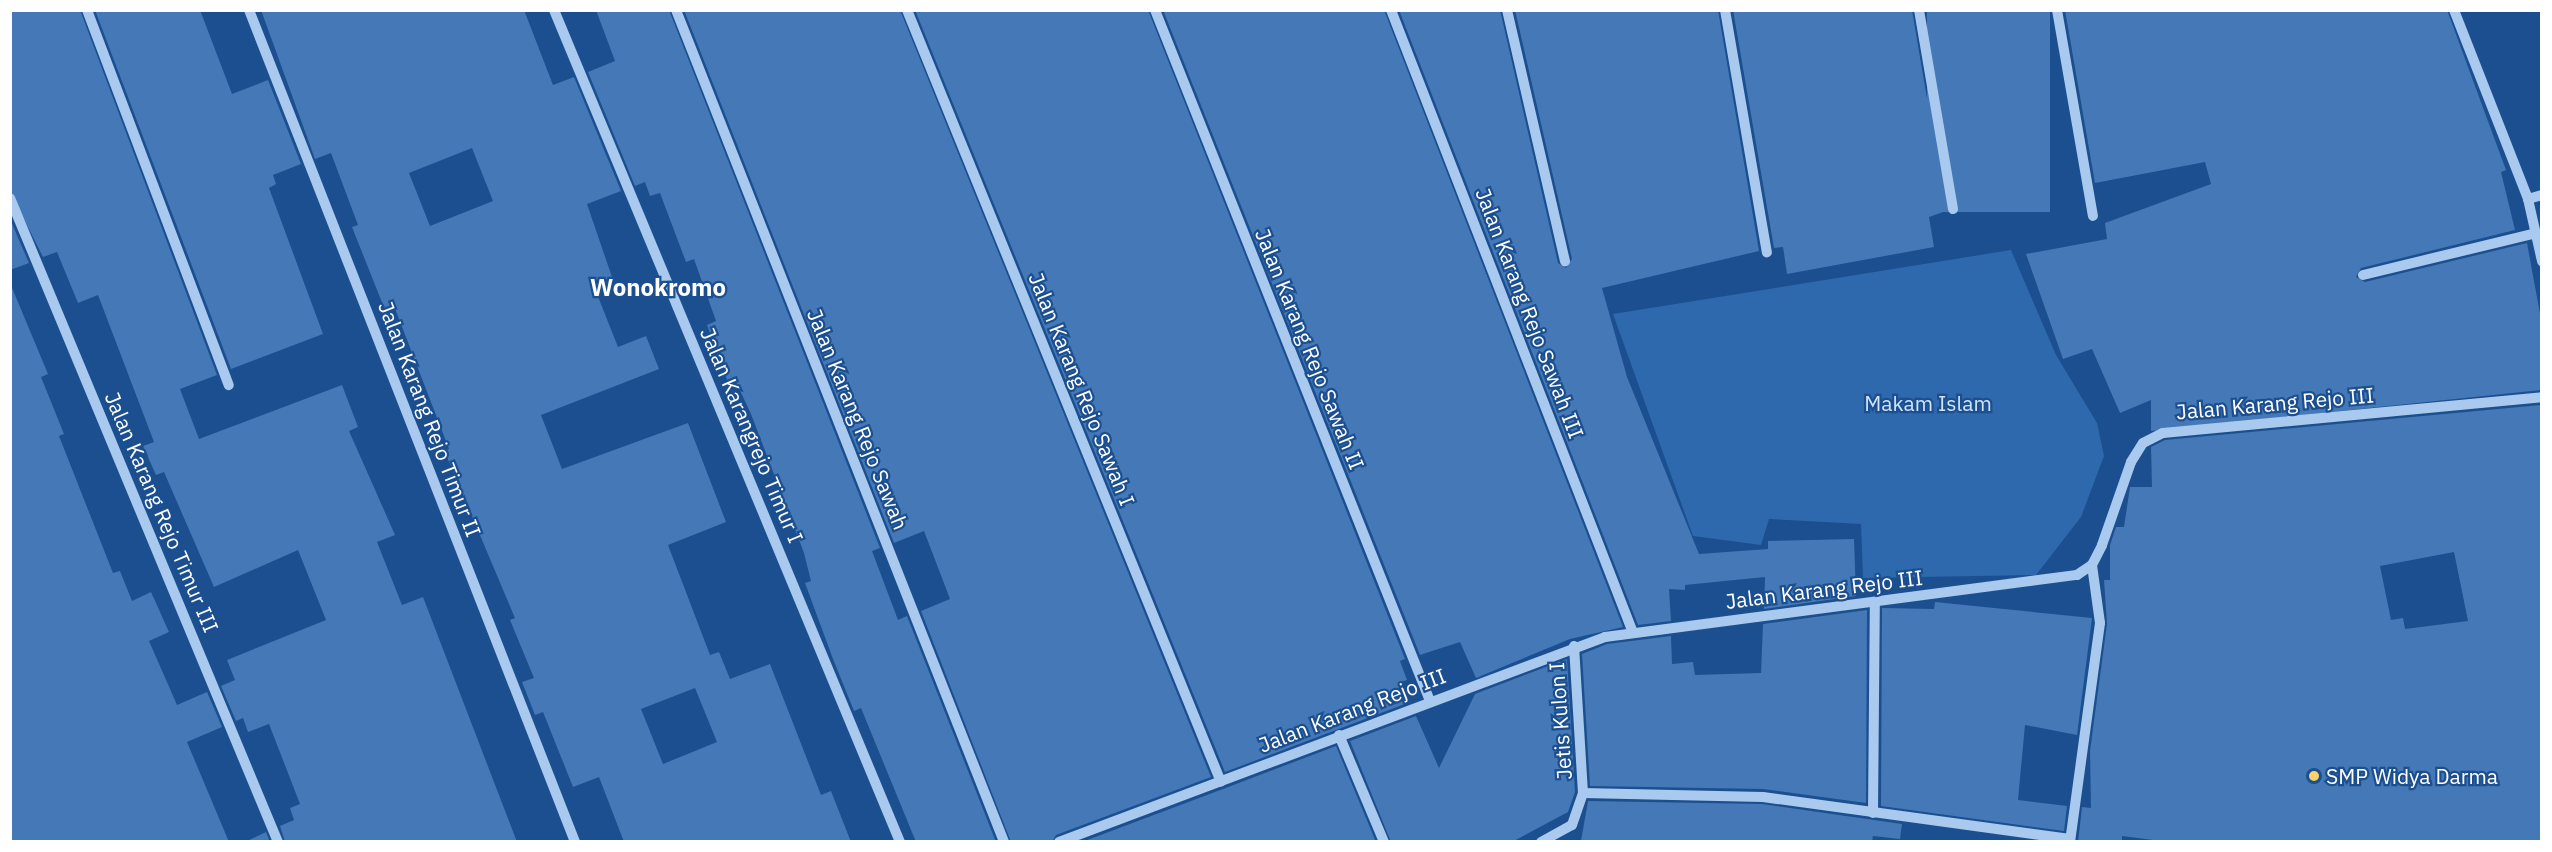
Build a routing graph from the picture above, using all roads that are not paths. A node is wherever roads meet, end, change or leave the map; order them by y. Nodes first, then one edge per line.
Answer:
1 (87, 10) edge
2 (249, 10) edge
3 (554, 10) edge
4 (676, 10) edge
5 (907, 10) edge
6 (1155, 10) edge
7 (1391, 10) edge
8 (1507, 10) edge
9 (1725, 10) edge
10 (1919, 10) edge
11 (2057, 10) edge
12 (2454, 10) edge
13 (2541, 195) edge
14 (10, 198) edge
15 (2528, 199) junction
16 (1953, 209) dead end
17 (2093, 216) dead end
18 (2536, 233) junction
19 (1767, 252) dead end
20 (1565, 261) dead end
21 (2541, 261) edge
22 (2363, 275) dead end
23 (229, 385) dead end
24 (2541, 397) edge
25 (2092, 565) junction
26 (1875, 602) junction
27 (1632, 630) junction
28 (1574, 646) junction
29 (1430, 701) junction
30 (1339, 735) junction
31 (1221, 782) junction
32 (1583, 793) junction
33 (1873, 813) junction
34 (2070, 840) edge
35 (278, 842) edge
36 (575, 842) edge
37 (900, 842) edge
38 (1004, 842) edge
39 (1059, 842) edge
40 (1384, 842) edge
41 (1541, 842) edge

1 - 23 street
2 - 36 street, Jalan Karang Rejo Timur II
3 - 37 street, Jalan Karangrejo Timur I
4 - 38 street, Jalan Karang Rejo Sawah
5 - 31 street, Jalan Karang Rejo Sawah I
6 - 29 street, Jalan Karang Rejo Sawah II
7 - 27 street, Jalan Karang Rejo Sawah III
8 - 20 street
9 - 19 street
10 - 16 street
11 - 17 street
12 - 15 street
13 - 15 street
14 - 35 street, Jalan Karang Rejo Timur III
15 - 18 street
18 - 21 street
18 - 22 street
24 - 25 street, Jalan Karang Rejo III
25 - 26 street, Jalan Karang Rejo III
25 - 34 street
26 - 27 street, Jalan Karang Rejo III
26 - 33 street
27 - 28 street, Jalan Karang Rejo III
28 - 29 street, Jalan Karang Rejo III
28 - 32 street, Jetis Kulon I
29 - 30 street, Jalan Karang Rejo III
30 - 31 street, Jalan Karang Rejo III
30 - 40 street
31 - 39 street, Jalan Karang Rejo III
32 - 33 street
32 - 41 street
33 - 34 street

